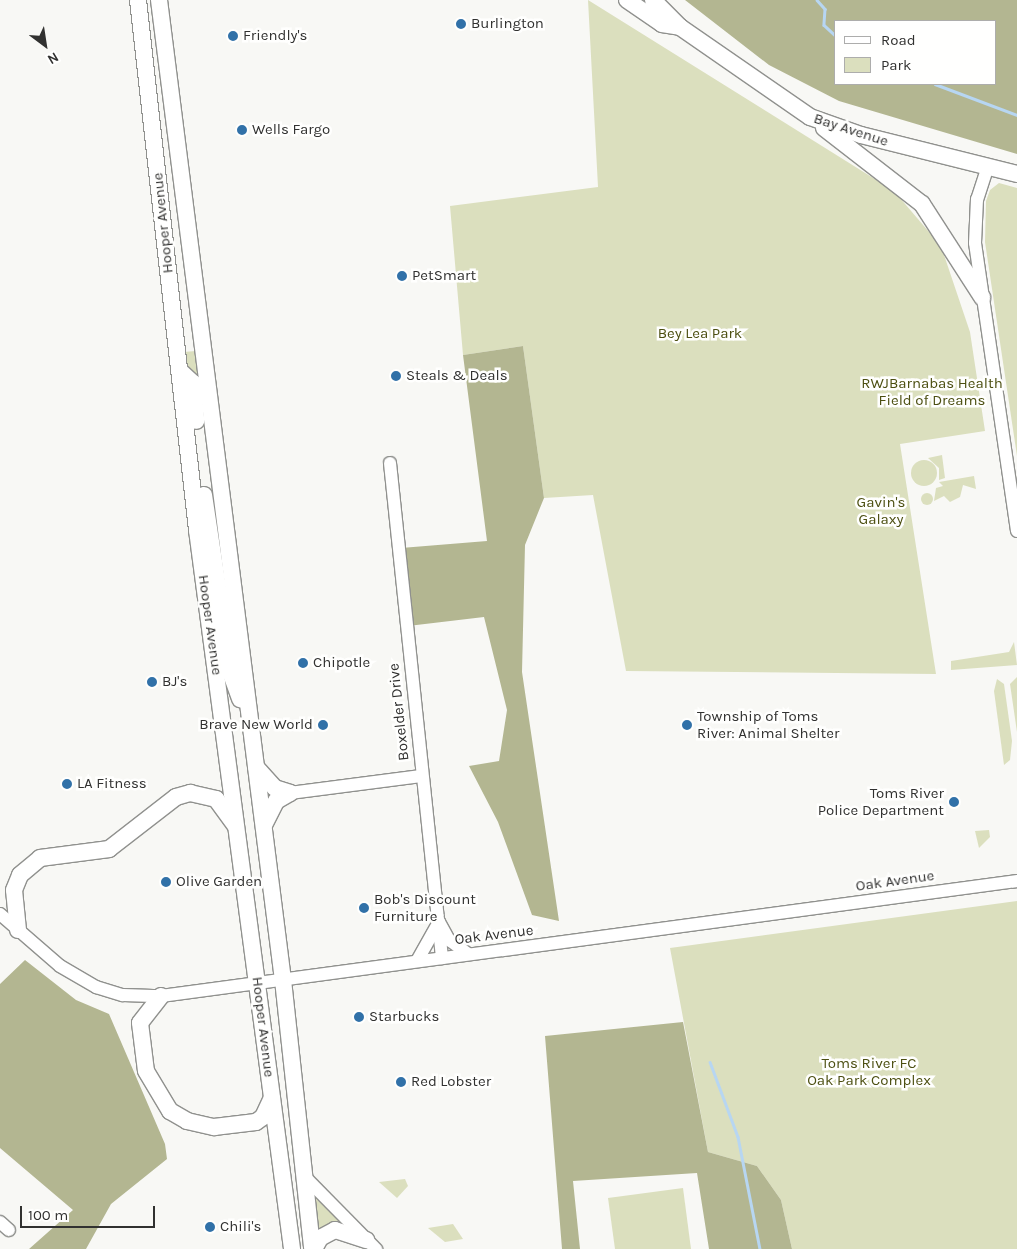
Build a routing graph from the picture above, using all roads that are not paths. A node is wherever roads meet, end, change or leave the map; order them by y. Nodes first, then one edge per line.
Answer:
1 (132, 0) edge
2 (138, 0) edge
3 (627, 0) edge
4 (652, 0) edge
5 (161, 3) edge
6 (141, 22) junction
7 (680, 27) junction
8 (145, 58) junction
9 (810, 117) junction
10 (988, 166) junction
11 (1017, 174) edge
12 (182, 179) junction
13 (982, 297) junction
14 (197, 301) junction
15 (174, 334) junction
16 (179, 370) junction
17 (390, 463) dead end
18 (1017, 531) edge
19 (251, 732) junction
20 (255, 766) junction
21 (422, 776) junction
22 (290, 792) junction
23 (263, 827) junction
24 (239, 836) junction
25 (1017, 881) edge
26 (0, 914) edge
27 (439, 922) junction
28 (18, 930) junction
29 (468, 954) junction
30 (442, 958) junction
31 (417, 961) junction
32 (283, 980) junction
33 (258, 984) junction
34 (162, 996) junction
35 (272, 1096) junction
36 (302, 1174) junction
37 (371, 1245) edge
38 (292, 1249) edge
39 (313, 1249) edge

1 - 6 main road
2 - 6 main road, Hooper Avenue
3 - 7 main road, Bay Avenue
4 - 7 main road, Bay Avenue
5 - 12 main road, Hooper Avenue
6 - 8 main road, Hooper Avenue
7 - 9 main road, Bay Avenue
8 - 12 main road
8 - 15 main road, Hooper Avenue
9 - 10 main road, Bay Avenue
9 - 13 main road
10 - 11 main road, Bay Avenue
10 - 13 street
12 - 14 main road, Hooper Avenue
13 - 18 street
14 - 15 main road
14 - 19 main road, Hooper Avenue
15 - 16 main road, Hooper Avenue
16 - 19 main road
16 - 24 main road, Hooper Avenue
17 - 21 street, Boxelder Drive
19 - 20 main road, Hooper Avenue
20 - 22 main road
20 - 23 main road, Hooper Avenue
21 - 22 street
21 - 27 street, Boxelder Drive
22 - 23 main road
23 - 32 main road, Hooper Avenue
24 - 28 main road
24 - 33 main road, Hooper Avenue
25 - 29 street, Oak Avenue
26 - 28 street, Oak Avenue
27 - 29 street
27 - 30 street, Boxelder Drive
27 - 31 street
28 - 34 street, Oak Avenue
29 - 30 street, Oak Avenue
30 - 31 street, Oak Avenue
31 - 32 street, Oak Avenue
32 - 33 street, Oak Avenue
32 - 36 main road, Hooper Avenue
33 - 34 street, Oak Avenue
33 - 35 main road, Hooper Avenue
34 - 35 main road
35 - 38 main road, Hooper Avenue
36 - 37 street
36 - 39 main road, Hooper Avenue
37 - 39 main road

